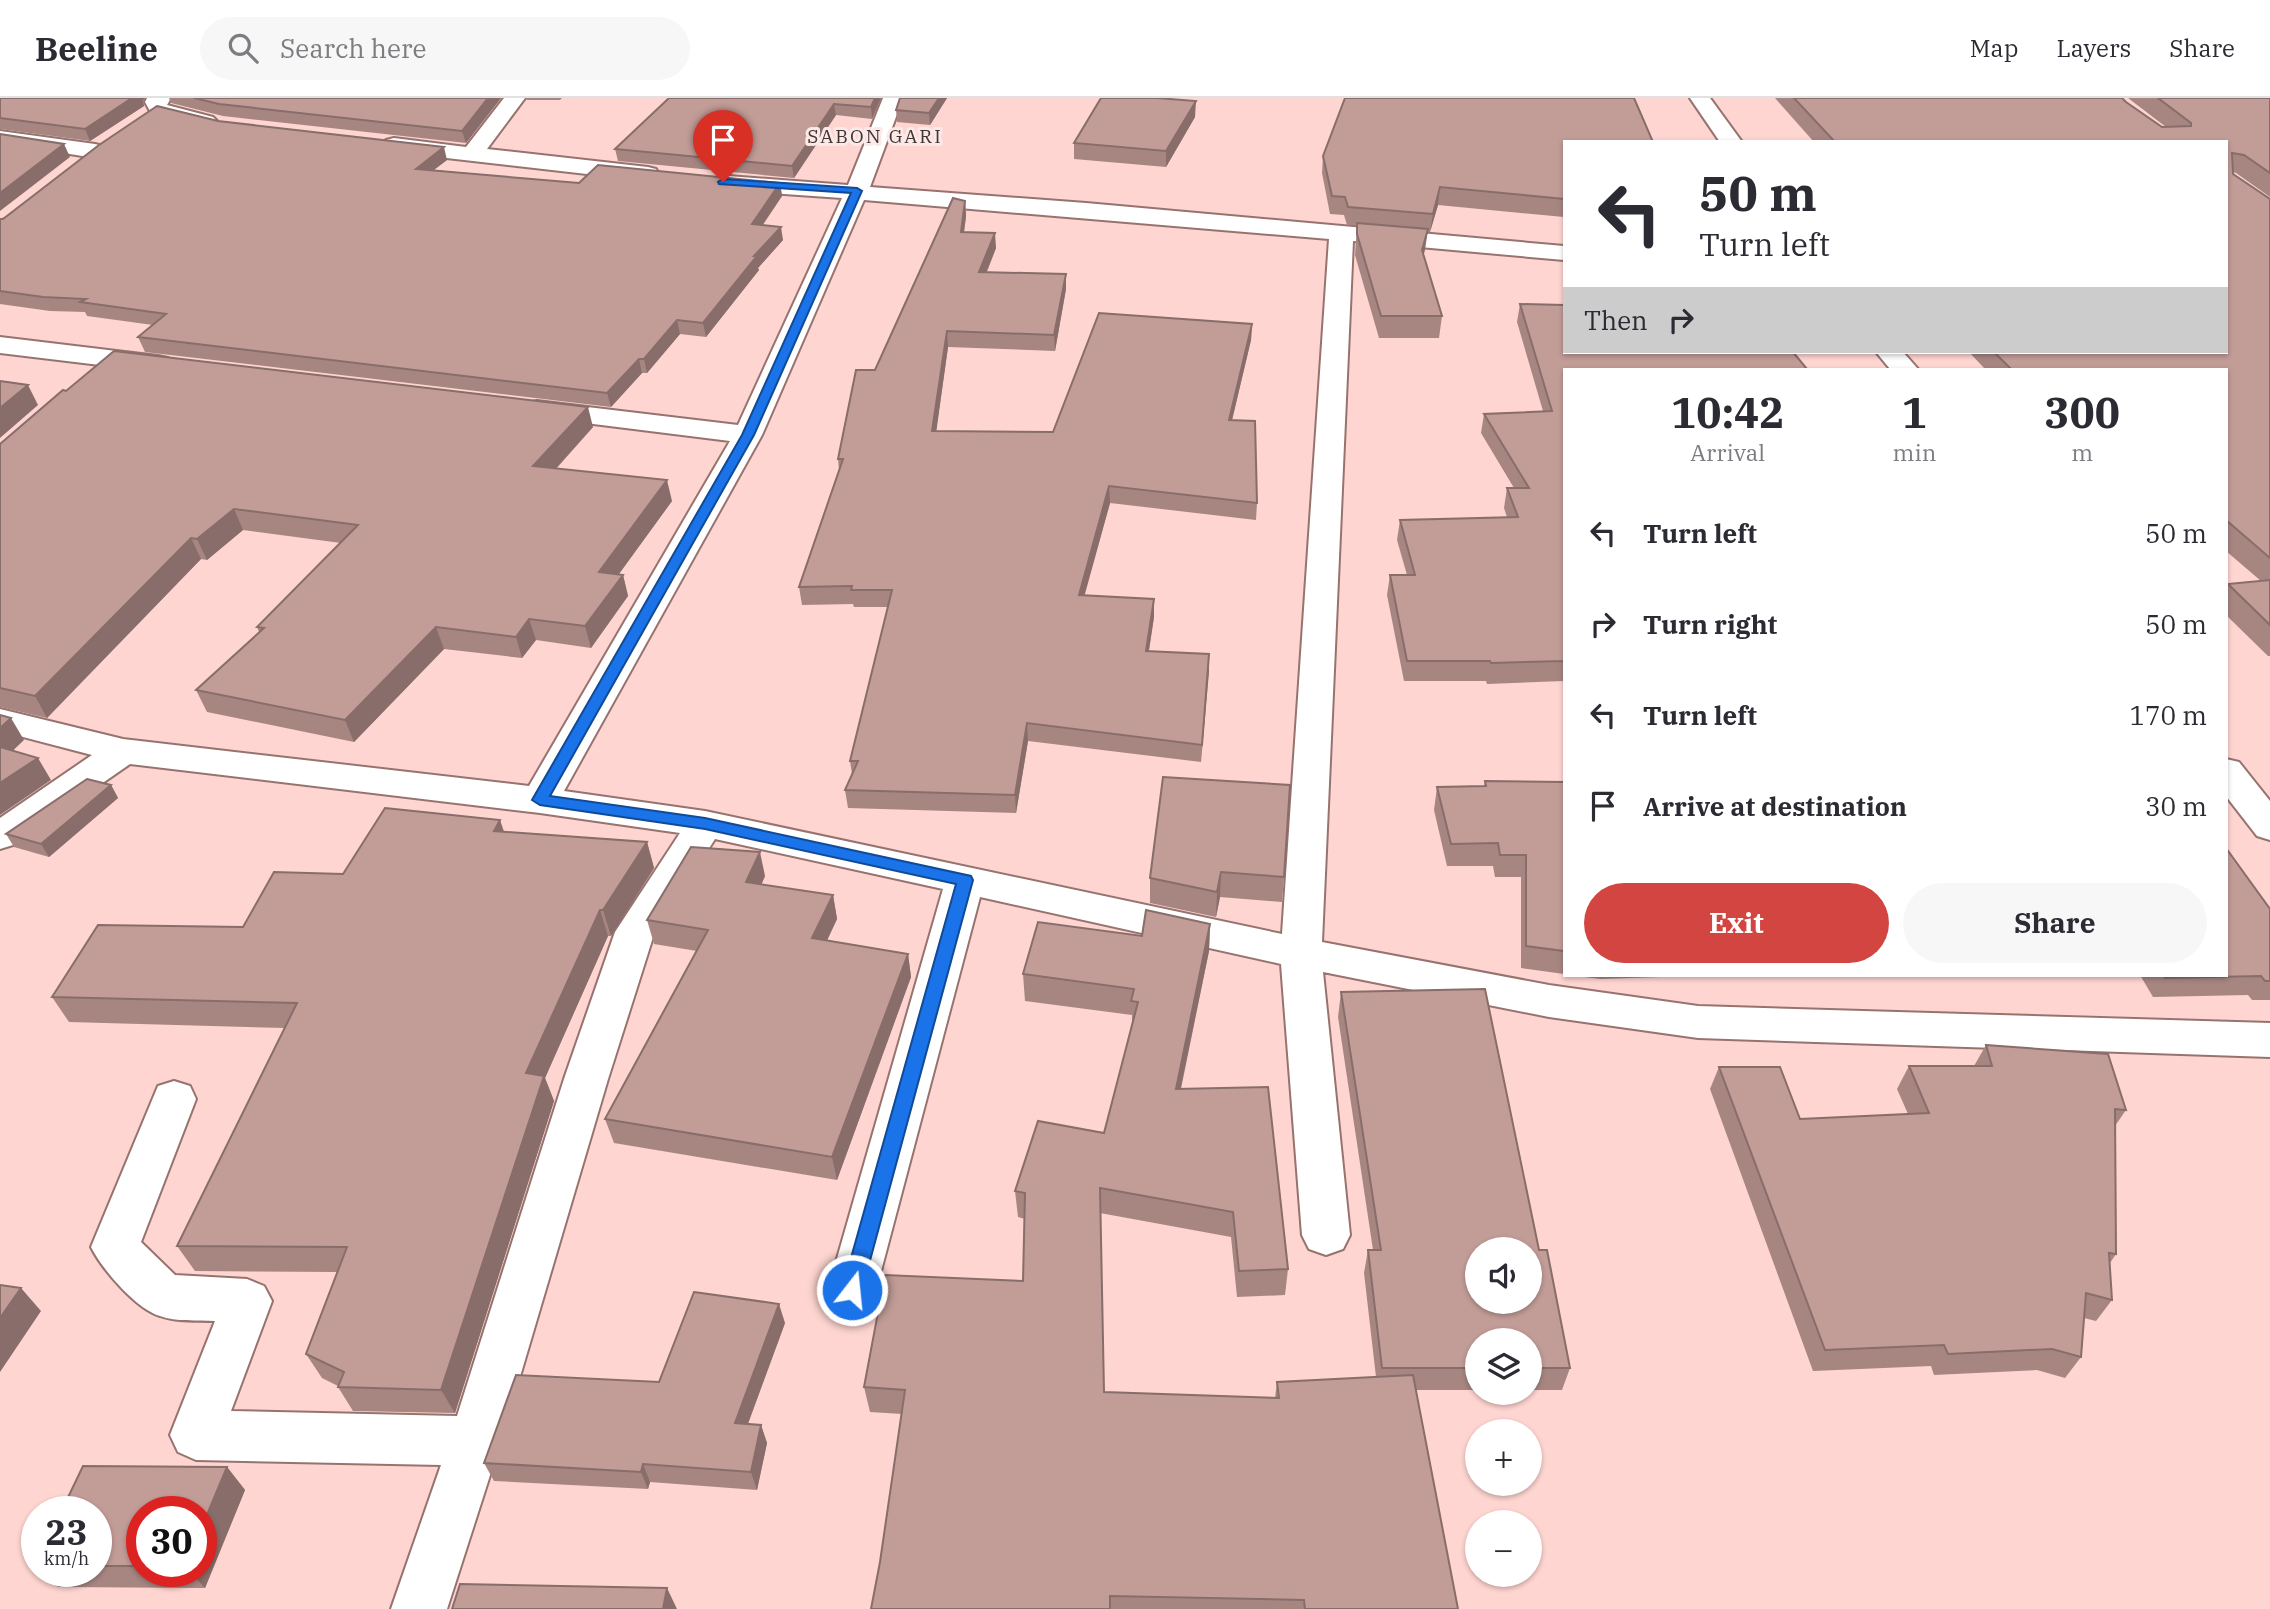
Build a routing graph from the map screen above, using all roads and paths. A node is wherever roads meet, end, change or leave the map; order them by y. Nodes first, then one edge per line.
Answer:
1 (516, 98) edge
2 (893, 98) edge
3 (1700, 98) edge
4 (160, 103) edge
5 (137, 123) edge
6 (223, 125) edge
7 (0, 137) edge
8 (116, 137) edge
9 (1730, 140) edge
10 (375, 143) edge
11 (95, 151) junction
12 (472, 154) junction
13 (76, 166) edge
14 (670, 176) edge
15 (709, 181) edge
16 (857, 191) junction
17 (1342, 234) junction
18 (1563, 253) edge
19 (0, 345) edge
20 (1891, 354) edge
21 (111, 358) junction
22 (180, 366) edge
23 (1903, 368) edge
24 (81, 385) edge
25 (512, 407) edge
26 (748, 435) junction
27 (0, 720) edge
28 (123, 751) junction
29 (2228, 774) edge
30 (540, 800) junction
31 (705, 824) junction
32 (2270, 827) edge
33 (0, 836) edge
34 (965, 880) junction
35 (1301, 953) junction
36 (2270, 1040) edge
37 (174, 1099) dead end
38 (1326, 1235) dead end
39 (852, 1290) dead end
40 (475, 1441) junction
41 (419, 1609) edge

1 - 12 street
2 - 16 street
3 - 9 street
4 - 5 street
4 - 6 street
7 - 11 street
8 - 11 street
10 - 12 street
11 - 13 street
12 - 14 street
15 - 16 street
16 - 17 street
16 - 26 street
17 - 18 street
17 - 35 street
19 - 21 street
20 - 23 street
21 - 22 street
21 - 24 street
25 - 26 street
26 - 30 street
27 - 28 street
28 - 30 street
28 - 33 street
29 - 32 street
30 - 31 street
31 - 34 street
31 - 40 street
34 - 35 street
34 - 39 street
35 - 36 street
35 - 38 street
37 - 40 street
40 - 41 street

